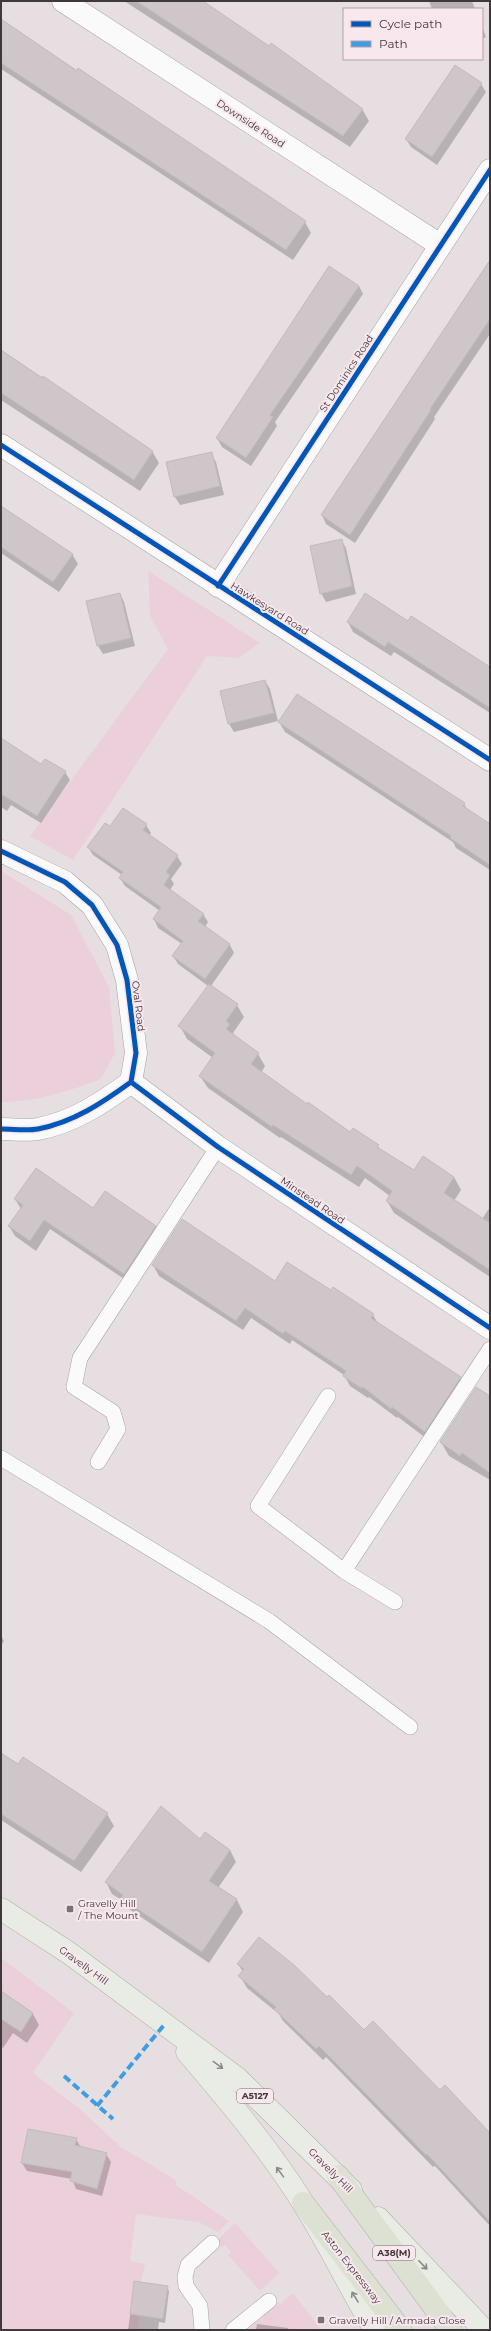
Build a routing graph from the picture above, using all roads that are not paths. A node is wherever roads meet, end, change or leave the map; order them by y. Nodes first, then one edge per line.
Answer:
1 (63, 1) edge
2 (490, 170) edge
3 (440, 245) junction
4 (1, 445) edge
5 (218, 586) junction
6 (490, 760) edge
7 (1, 851) edge
8 (131, 1082) junction
9 (1, 1129) edge
10 (218, 1147) junction
11 (490, 1328) edge
12 (490, 1349) edge
13 (328, 1396) dead end
14 (1, 1458) edge
15 (98, 1462) dead end
16 (344, 1571) junction
17 (395, 1602) dead end
18 (410, 1727) dead end
19 (1, 1909) edge
20 (164, 2025) junction
21 (338, 2176) junction
22 (303, 2203) junction
23 (212, 2243) dead end
24 (269, 2301) dead end
25 (202, 2330) edge
26 (233, 2330) edge
27 (375, 2330) edge
28 (401, 2330) edge
29 (451, 2330) edge
30 (484, 2330) edge

1 - 3 street, Downside Road
2 - 3 street, St Dominics Road
3 - 5 street, St Dominics Road
4 - 5 street, Hawkesyard Road
5 - 6 street, Hawkesyard Road
7 - 8 street, Oval Road
8 - 9 street
8 - 10 street, Minstead Road
10 - 11 street, Minstead Road
10 - 15 lane
12 - 16 lane
13 - 16 lane
14 - 18 lane
16 - 17 lane
19 - 20 main road, Gravelly Hill / A5127
20 -> 21 main road, Gravelly Hill / A5127
22 -> 20 main road, Gravelly Hill / A5127
21 - 29 highway, A38(M)
21 -> 30 main road, Gravelly Hill / A5127
27 -> 22 main road, Gravelly Hill / A5127
22 - 28 highway, Aston Expressway
23 - 25 lane
24 - 26 lane

